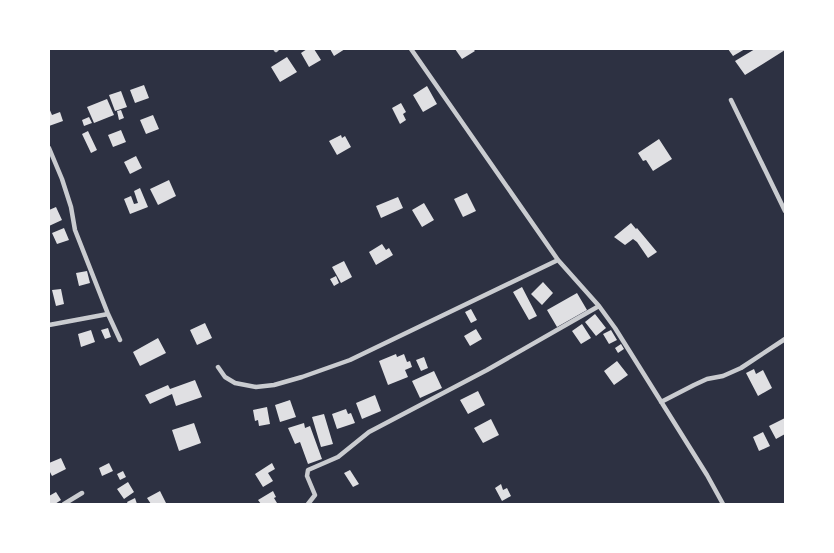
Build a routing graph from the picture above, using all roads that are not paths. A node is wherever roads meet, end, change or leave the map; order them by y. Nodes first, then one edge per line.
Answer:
1 (411, 49) edge
2 (731, 100) dead end
3 (49, 148) edge
4 (785, 211) edge
5 (558, 260) junction
6 (599, 306) junction
7 (108, 314) junction
8 (49, 325) edge
9 (785, 339) edge
10 (120, 340) dead end
11 (218, 367) dead end
12 (661, 402) junction
13 (82, 493) dead end
14 (64, 504) edge
15 (308, 504) edge
16 (723, 504) edge

1 - 5 street
2 - 4 street
3 - 7 street
5 - 6 street
5 - 11 street
6 - 12 street
6 - 15 street
7 - 8 street
7 - 10 street
9 - 12 street
12 - 16 street
13 - 14 street

